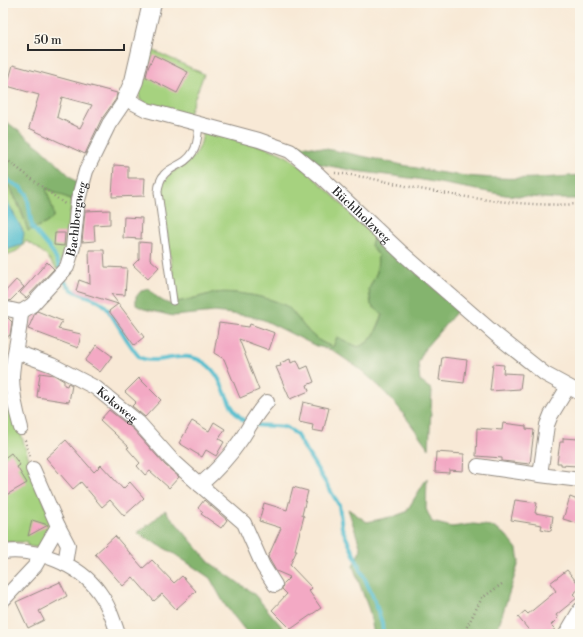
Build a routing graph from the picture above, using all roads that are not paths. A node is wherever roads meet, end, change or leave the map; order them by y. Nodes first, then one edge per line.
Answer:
1 (152, 3) edge
2 (126, 99) junction
3 (199, 124) junction
4 (173, 301) dead end
5 (3, 308) edge
6 (21, 312) junction
7 (16, 352) junction
8 (574, 390) edge
9 (267, 402) dead end
10 (21, 428) road end
11 (478, 466) dead end
12 (33, 468) road end
13 (540, 475) junction
14 (580, 480) edge
15 (200, 485) junction
16 (58, 526) junction
17 (3, 552) edge
18 (41, 556) junction
19 (64, 564) junction
20 (275, 585) dead end
21 (3, 600) edge
22 (580, 610) edge
23 (118, 634) edge
24 (566, 634) edge

1 - 2 street, Bachlbergweg
2 - 3 street, Büchlholzweg
2 - 6 street, Bachlbergweg
3 - 4 lane
3 - 8 street, Büchlholzweg
5 - 6 street
6 - 7 street
7 - 10 street
7 - 15 street, Kokoweg
8 - 13 street, Büchlholzweg
9 - 15 street
11 - 13 street
12 - 16 street
13 - 14 street
15 - 20 street, Kokoweg
16 - 18 street
16 - 19 street
17 - 18 street
18 - 19 street
18 - 21 street
19 - 23 street
22 - 24 street

